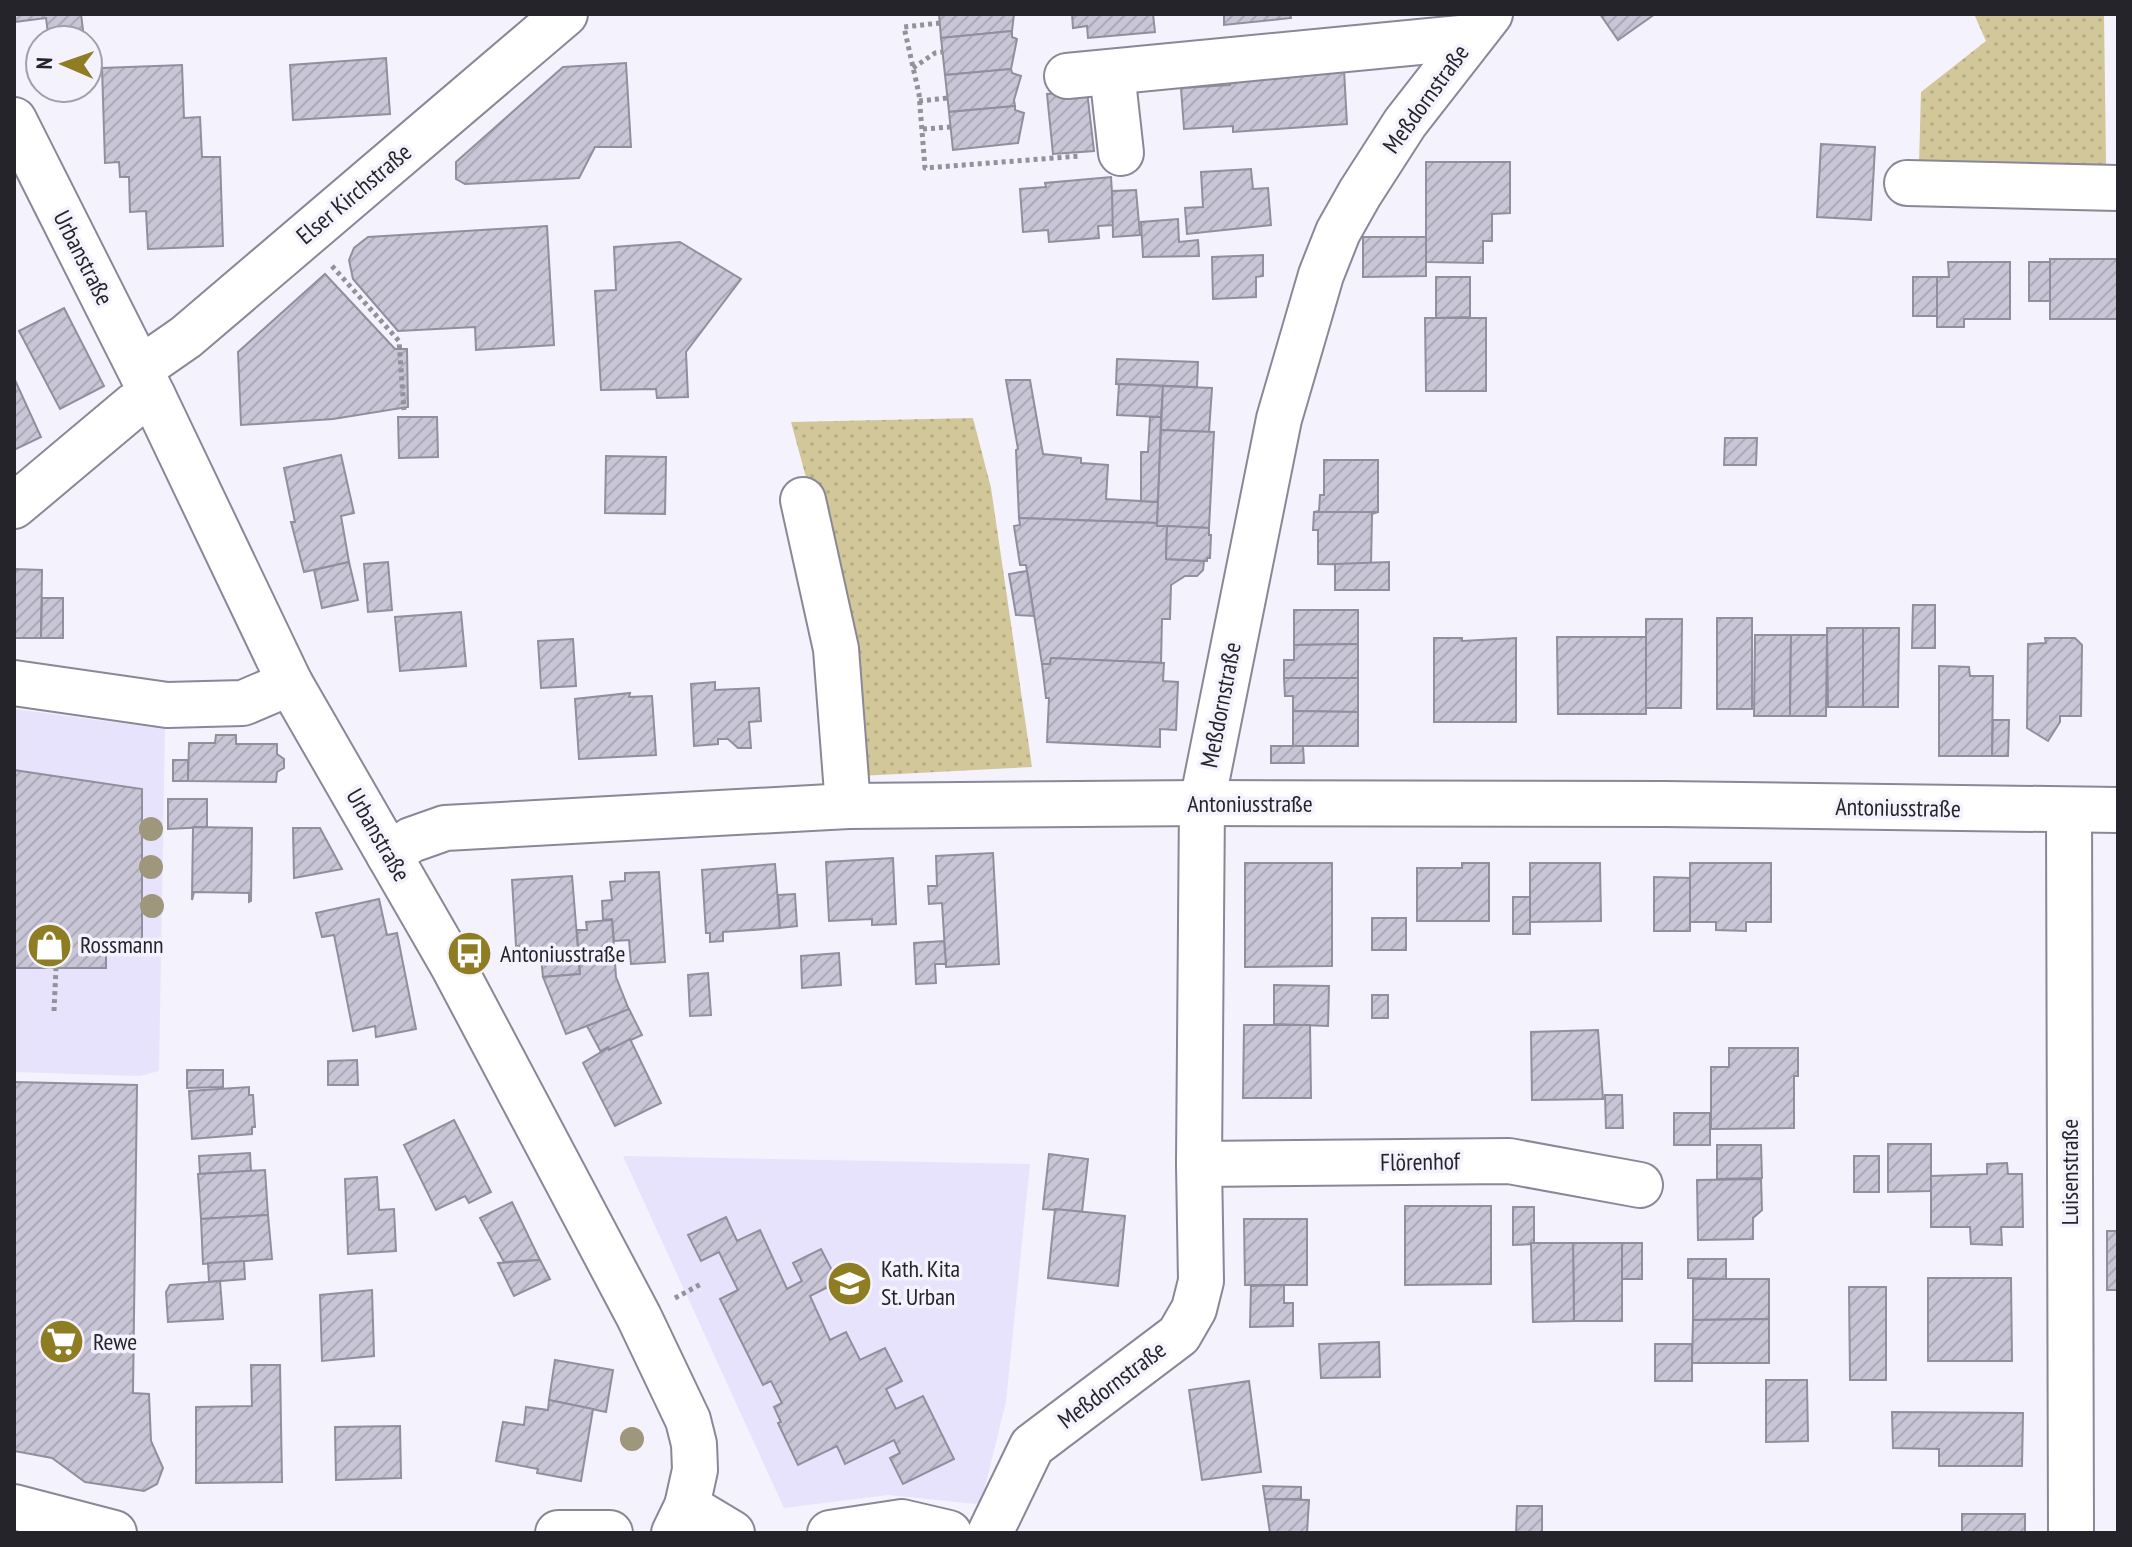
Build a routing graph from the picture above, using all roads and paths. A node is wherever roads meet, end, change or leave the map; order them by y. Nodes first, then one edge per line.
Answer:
1 (565, 14) edge
2 (940, 23) dead end
3 (1481, 25) edge
4 (943, 52) dead end
5 (913, 68) junction
6 (1112, 72) junction
7 (1067, 76) dead end
8 (948, 98) dead end
9 (919, 101) junction
10 (14, 120) edge
11 (951, 127) dead end
12 (923, 129) junction
13 (1121, 153) joint
14 (1907, 183) dead end
15 (2118, 188) edge
16 (305, 236) junction
17 (146, 382) junction
18 (404, 410) dead end
19 (803, 500) dead end
20 (14, 506) edge
21 (14, 683) edge
22 (290, 683) junction
23 (1202, 803) junction
24 (848, 806) junction
25 (2069, 810) junction
26 (2118, 810) edge
27 (389, 855) junction
28 (56, 968) dead end
29 (54, 1011) dead end
30 (1199, 1164) junction
31 (1640, 1185) dead end
32 (14, 1507) edge
33 (680, 1520) edge
34 (114, 1533) edge
35 (558, 1533) edge
36 (610, 1533) edge
37 (732, 1533) edge
38 (830, 1533) edge
39 (949, 1533) edge
40 (990, 1533) edge
41 (2071, 1533) edge

1 - 16 street, Elser Kirchstraße
2 - 5 path
3 - 6 street, Meßdornstraße
3 - 23 street, Meßdornstraße
4 - 5 path
5 - 9 path
6 - 7 street, Meßdornstraße
6 - 13 street
8 - 9 path
9 - 12 path
10 - 17 street, Urbanstraße
11 - 12 path
12 - 13 path
14 - 15 street
16 - 17 street, Elser Kirchstraße
16 - 18 path
17 - 20 street, Elser Kirchstraße
17 - 22 street, Urbanstraße
19 - 24 street
21 - 22 street
22 - 27 street, Urbanstraße
23 - 24 street, Antoniusstraße
23 - 25 street, Antoniusstraße
23 - 30 street, Meßdornstraße
24 - 27 street, Antoniusstraße
25 - 26 street, Antoniusstraße
25 - 41 street, Luisenstraße
27 - 33 street, Urbanstraße
28 - 29 path
30 - 31 street, Flörenhof
30 - 40 street, Meßdornstraße
32 - 34 street
33 - 37 street, Urbanstraße
35 - 36 street
38 - 39 street

